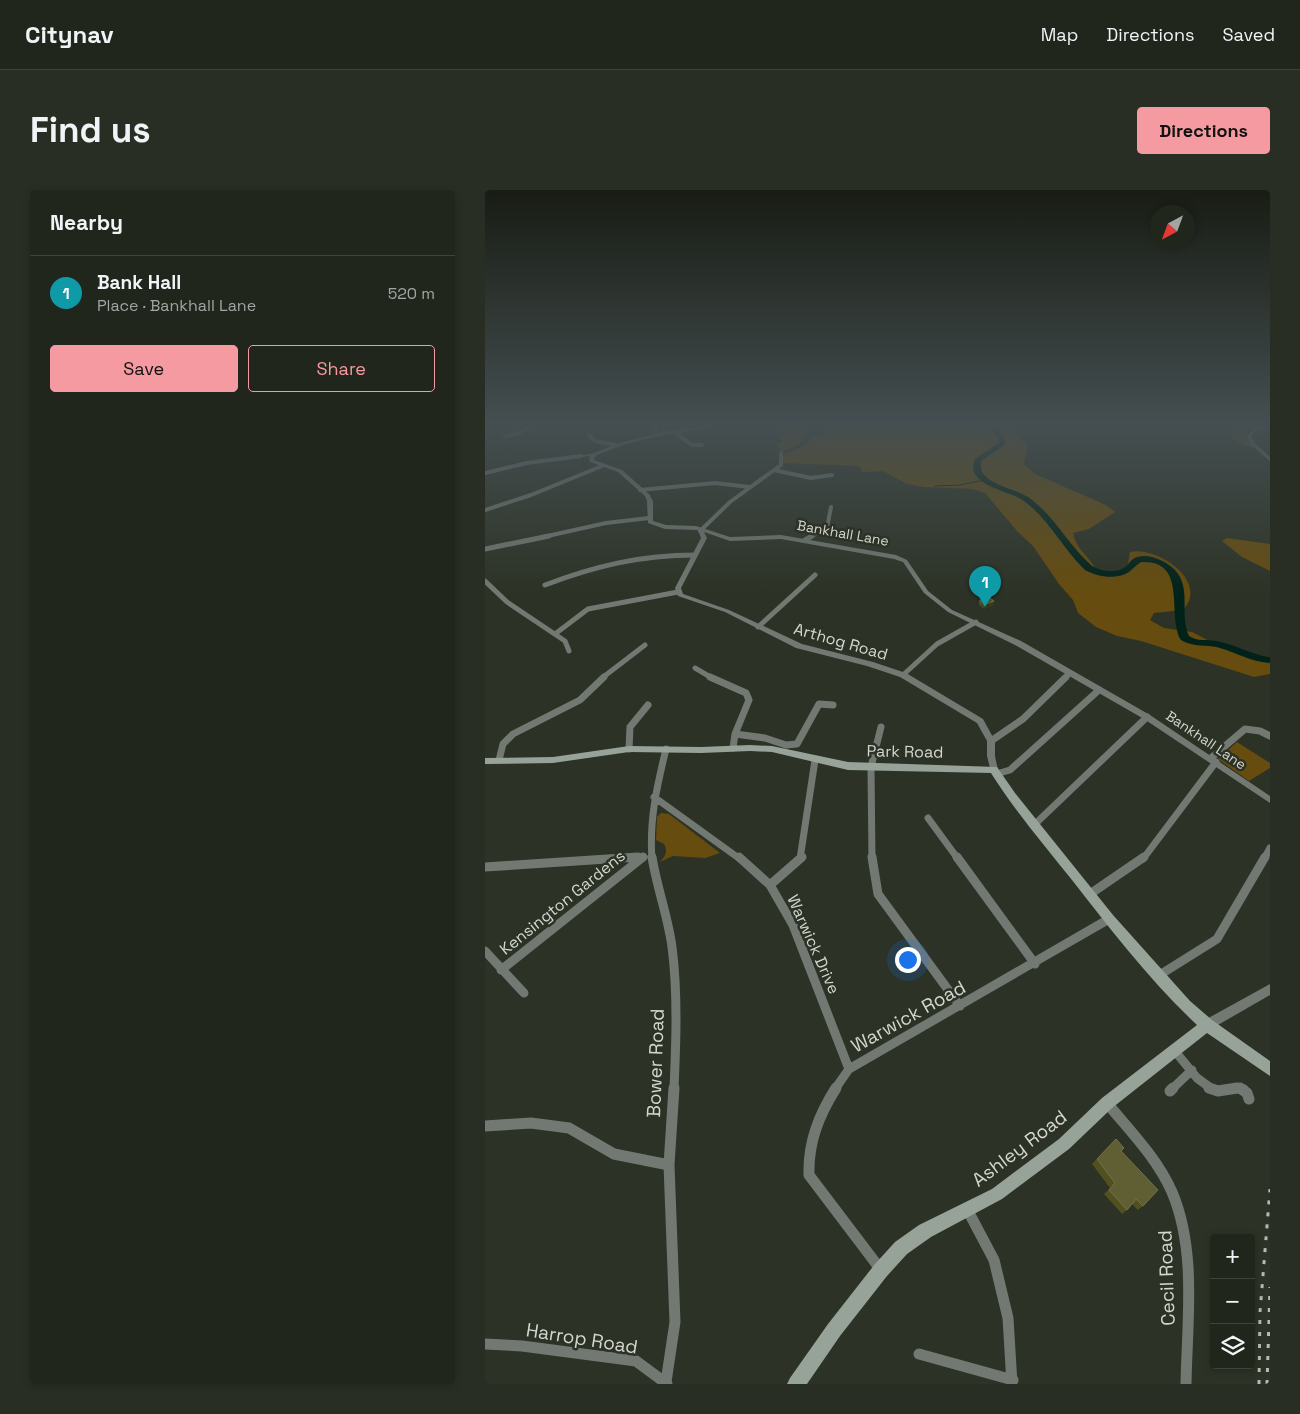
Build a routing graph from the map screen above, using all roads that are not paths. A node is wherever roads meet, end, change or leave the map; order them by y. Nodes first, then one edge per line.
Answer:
1 (564, 482) edge
2 (631, 482) edge
3 (757, 482) edge
4 (750, 487) junction
5 (640, 490) junction
6 (831, 507) dead end
7 (485, 510) edge
8 (649, 518) junction
9 (700, 531) junction
10 (805, 540) junction
11 (485, 549) edge
12 (695, 555) junction
13 (815, 575) dead end
14 (485, 581) edge
15 (545, 585) dead end
16 (678, 592) junction
17 (976, 622) junction
18 (758, 626) junction
19 (555, 634) junction
20 (645, 645) dead end
21 (569, 651) dead end
22 (695, 668) dead end
23 (1070, 673) junction
24 (903, 675) junction
25 (1099, 690) junction
26 (648, 705) dead end
27 (833, 705) dead end
28 (1147, 717) junction
29 (881, 727) dead end
30 (735, 734) junction
31 (1270, 736) edge
32 (991, 741) junction
33 (733, 748) junction
34 (629, 749) junction
35 (666, 749) junction
36 (499, 760) junction
37 (815, 760) junction
38 (1213, 760) junction
39 (485, 761) edge
40 (871, 767) junction
41 (995, 772) junction
42 (654, 796) junction
43 (1270, 800) edge
44 (928, 818) dead end
45 (1035, 825) junction
46 (1270, 848) edge
47 (647, 857) junction
48 (485, 867) edge
49 (770, 885) junction
50 (1089, 894) junction
51 (1109, 919) junction
52 (485, 951) edge
53 (1035, 964) junction
54 (501, 970) junction
55 (1158, 976) junction
56 (1270, 989) edge
57 (524, 993) dead end
58 (960, 1006) junction
59 (1207, 1025) junction
60 (1174, 1050) junction
61 (849, 1069) junction
62 (1270, 1069) edge
63 (1192, 1070) junction
64 (1170, 1091) dead end
65 (1249, 1099) dead end
66 (1107, 1103) junction
67 (485, 1126) edge
68 (669, 1165) junction
69 (967, 1209) junction
70 (881, 1270) junction
71 (485, 1344) edge
72 (919, 1354) dead end
73 (1013, 1382) edge
74 (667, 1383) edge
75 (796, 1384) edge
76 (1186, 1384) edge

1 - 7 street
2 - 5 street
3 - 4 street
4 - 5 street
4 - 9 street
5 - 8 street
6 - 10 street
8 - 9 street, Bankhall Lane
8 - 11 street
9 - 10 street, Bankhall Lane
9 - 12 street
10 - 17 street, Bankhall Lane
12 - 15 street
12 - 16 street
13 - 18 street
14 - 19 street
16 - 18 street, Arthog Road
16 - 19 street
17 - 23 street, Bankhall Lane
17 - 24 street
18 - 24 street, Arthog Road
19 - 21 street
20 - 36 street
22 - 30 street
23 - 25 street, Bankhall Lane
23 - 32 street
24 - 32 street, Arthog Road
25 - 28 street, Bankhall Lane
25 - 41 street
26 - 34 street
27 - 30 street
28 - 38 street, Bankhall Lane
28 - 45 street
29 - 40 street
30 - 33 street
31 - 38 street
32 - 41 street, Arthog Road
33 - 35 main road, Park Road
33 - 37 main road, Park Road
34 - 35 main road, Park Road
34 - 36 main road, Park Road
35 - 42 street, Bower Road
36 - 39 main road, Park Road
37 - 40 main road, Park Road
37 - 49 street
38 - 43 street, Bankhall Lane
38 - 50 street
40 - 41 main road, Park Road
40 - 58 street
41 - 45 main road
42 - 47 street, Bower Road
42 - 49 street, Warwick Drive
44 - 53 street
45 - 50 main road
46 - 55 street
47 - 48 street
47 - 54 street, Kensington Gardens
47 - 68 street, Bower Road
49 - 61 street, Warwick Drive
50 - 51 main road
51 - 53 street, Warwick Road
51 - 55 main road
52 - 54 street, Kensington Gardens
53 - 58 street, Warwick Road
54 - 57 street, Kensington Gardens
55 - 59 main road
56 - 59 street, Ashley Road
58 - 61 street, Warwick Road
59 - 60 main road, Ashley Road
59 - 62 main road
60 - 63 street
60 - 66 main road, Ashley Road
61 - 70 street, Warwick Road
63 - 64 street
63 - 65 street
66 - 69 main road, Ashley Road
66 - 76 street, Cecil Road
67 - 68 street
68 - 74 street, Bower Road
69 - 70 main road, Ashley Road
69 - 73 street
70 - 75 main road, Ashley Road
71 - 74 street, Harrop Road
72 - 73 street

